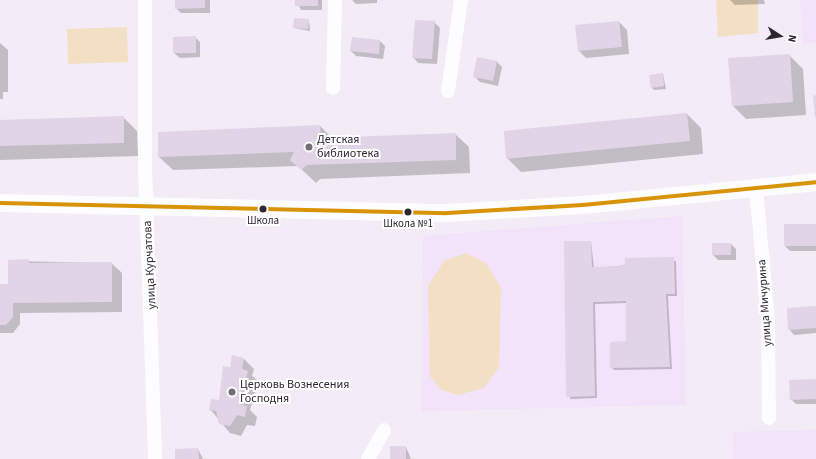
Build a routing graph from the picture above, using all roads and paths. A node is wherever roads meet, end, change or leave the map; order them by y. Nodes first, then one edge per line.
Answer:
1 (145, 0) edge
2 (335, 0) edge
3 (461, 0) edge
4 (333, 88) dead end
5 (448, 91) dead end
6 (816, 182) edge
7 (756, 188) junction
8 (0, 203) edge
9 (147, 205) junction
10 (769, 418) dead end
11 (384, 430) dead end
12 (156, 459) edge
13 (368, 459) edge

1 - 9 street, улица Курчатова
2 - 4 street
3 - 5 street
6 - 7 main road
7 - 9 main road
7 - 10 street, улица Мичурина
8 - 9 main road
9 - 12 street, улица Курчатова
11 - 13 street

